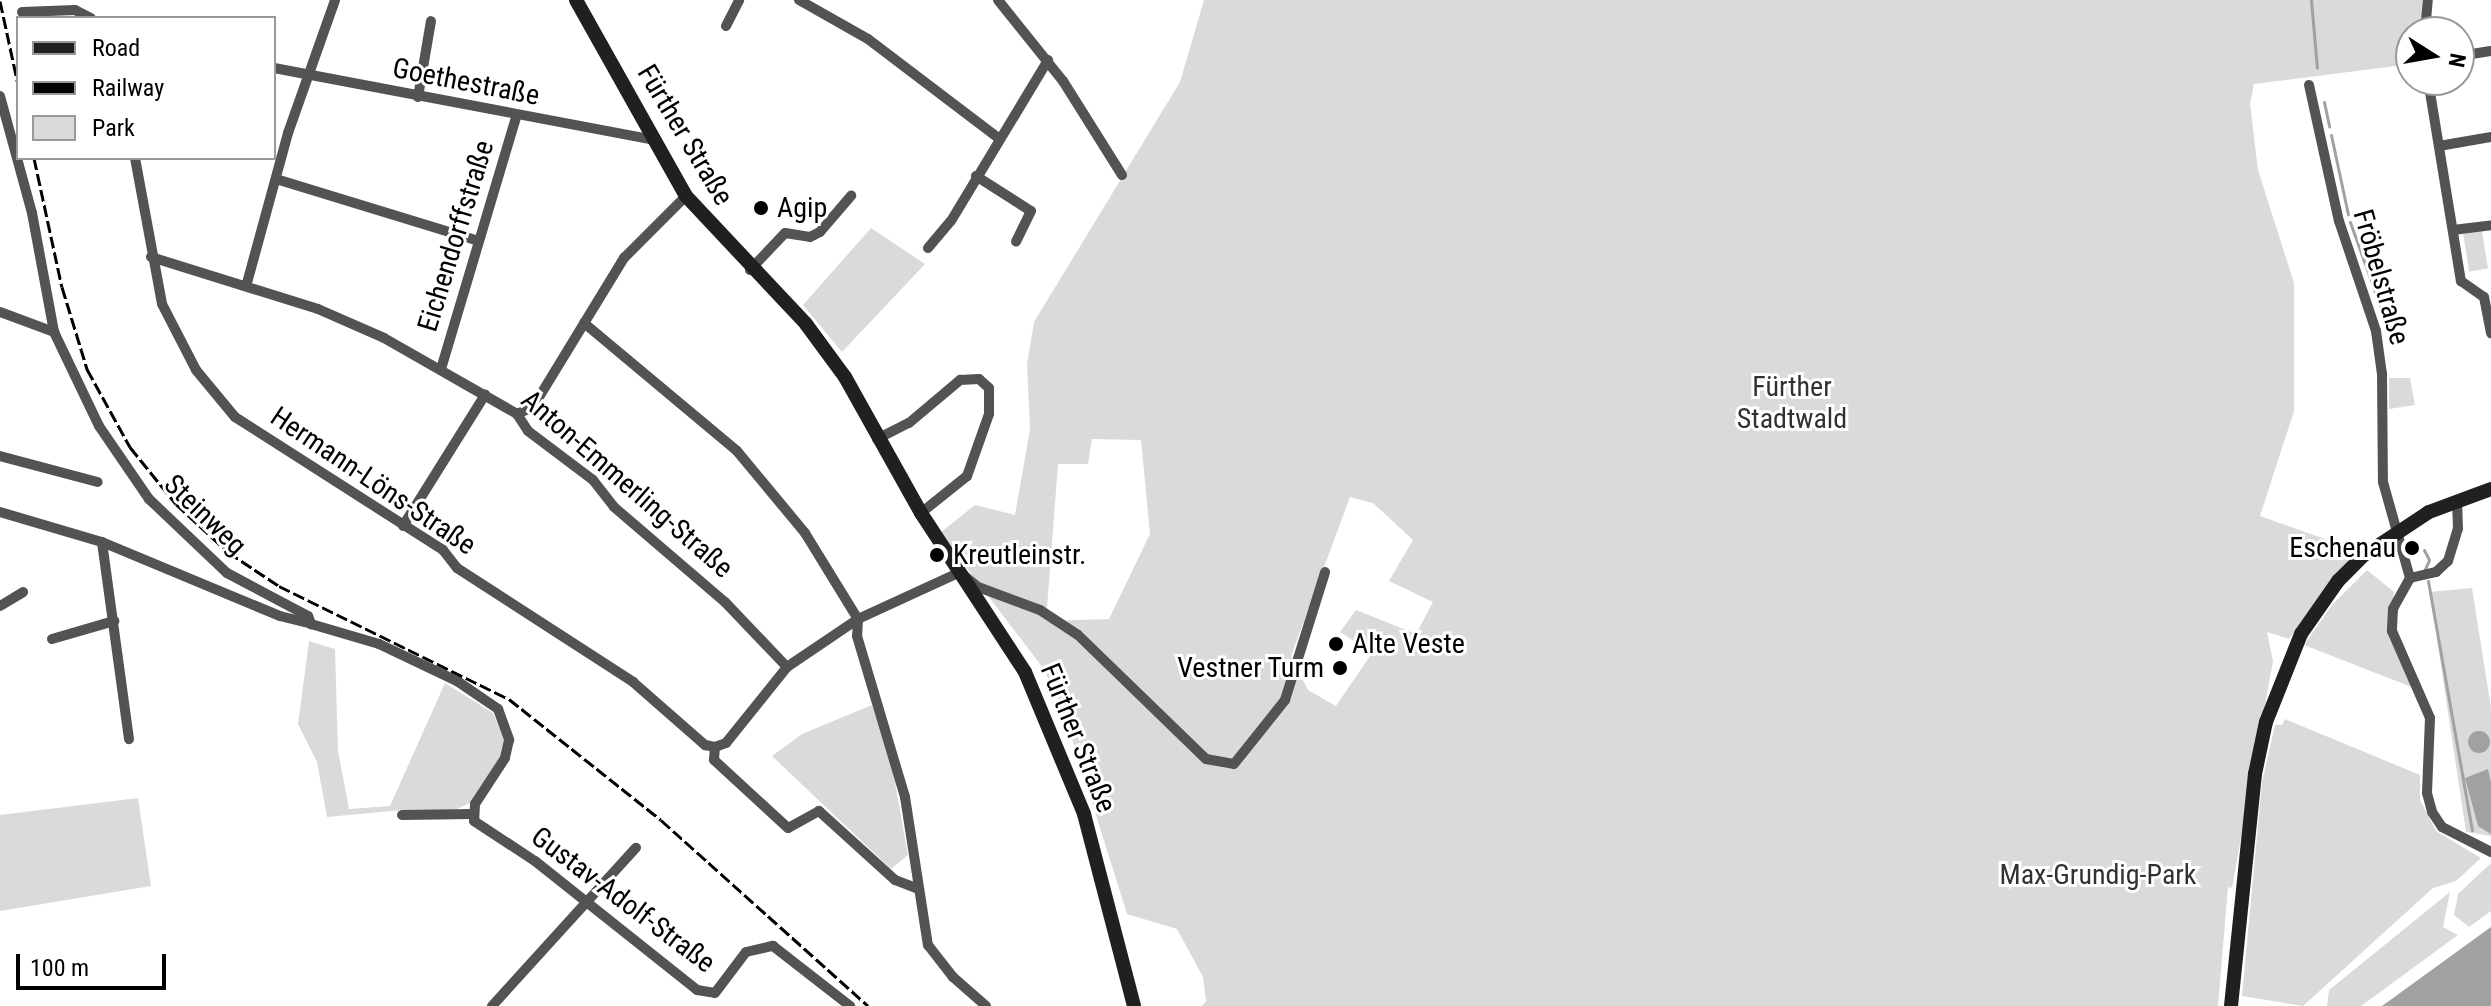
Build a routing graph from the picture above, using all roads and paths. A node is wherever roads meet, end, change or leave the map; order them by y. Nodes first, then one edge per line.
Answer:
1 (335, 0) edge
2 (576, 0) edge
3 (739, 0) edge
4 (799, 0) edge
5 (998, 0) edge
6 (73, 9) edge
7 (22, 12) dead end
8 (431, 21) dead end
9 (726, 26) dead end
10 (1048, 60) junction
11 (276, 68) edge
12 (307, 76) junction
13 (2309, 85) dead end
14 (0, 96) edge
15 (2431, 96) edge
16 (418, 97) junction
17 (516, 117) junction
18 (997, 137) junction
19 (2491, 137) edge
20 (651, 139) junction
21 (2439, 146) junction
22 (16, 154) edge
23 (18, 160) edge
24 (135, 160) edge
25 (1122, 175) dead end
26 (976, 176) junction
27 (276, 179) junction
28 (686, 196) junction
29 (851, 196) dead end
30 (2491, 225) edge
31 (2453, 230) junction
32 (479, 241) junction
33 (1016, 242) dead end
34 (928, 248) dead end
35 (151, 257) junction
36 (750, 270) junction
37 (247, 283) junction
38 (0, 312) edge
39 (584, 323) junction
40 (54, 332) junction
41 (2491, 333) edge
42 (441, 369) junction
43 (485, 395) junction
44 (517, 414) junction
45 (877, 439) junction
46 (0, 456) edge
47 (98, 482) dead end
48 (2491, 489) edge
49 (2457, 500) junction
50 (0, 512) edge
51 (921, 513) junction
52 (403, 526) junction
53 (2398, 530) junction
54 (102, 542) junction
55 (960, 572) junction
56 (1325, 572) dead end
57 (227, 573) junction
58 (2410, 578) junction
59 (219, 587) junction
60 (23, 592) dead end
61 (0, 606) edge
62 (858, 619) junction
63 (114, 621) junction
64 (311, 624) junction
65 (52, 639) dead end
66 (787, 667) junction
67 (129, 739) dead end
68 (715, 747) junction
69 (402, 815) dead end
70 (473, 817) junction
71 (636, 848) dead end
72 (2491, 852) edge
73 (916, 888) junction
74 (589, 904) junction
75 (708, 1000) edge
76 (492, 1006) edge
77 (850, 1006) edge
78 (986, 1006) edge
79 (1134, 1006) edge
80 (2231, 1006) edge

1 - 12 street
2 - 20 main road, Fürther Straße
3 - 9 street
4 - 18 street
5 - 10 street
6 - 7 street
8 - 16 street
10 - 18 street
10 - 25 street
11 - 12 street, Goethestraße
12 - 16 street, Goethestraße
12 - 27 street
13 - 53 street, Fröbelstraße
14 - 22 street, Steinweg
15 - 21 street
16 - 17 street, Goethestraße
17 - 20 street, Goethestraße
17 - 32 street, Eichendorffstraße
18 - 26 street
19 - 21 street
20 - 28 main road, Fürther Straße
21 - 31 street
23 - 40 street, Steinweg
24 - 35 street, Hermann-Löns-Straße
26 - 33 street
26 - 34 street
27 - 32 street
27 - 37 street
28 - 36 main road, Fürther Straße
28 - 39 street
29 - 36 street
30 - 31 street
31 - 41 street
32 - 42 street, Eichendorffstraße
35 - 37 street, Anton-Emmerling-Straße
35 - 52 street, Hermann-Löns-Straße
36 - 45 main road, Fürther Straße
37 - 42 street, Anton-Emmerling-Straße
38 - 40 street
39 - 44 street
39 - 62 street
40 - 57 street, Steinweg
42 - 43 street, Anton-Emmerling-Straße
43 - 44 street, Anton-Emmerling-Straße
43 - 52 street
44 - 66 street, Anton-Emmerling-Straße
45 - 51 main road, Fürther Straße
45 - 51 street
46 - 47 street
48 - 49 main road
49 - 53 main road
49 - 58 street
50 - 54 street
51 - 55 main road, Fürther Straße
52 - 68 street, Hermann-Löns-Straße
53 - 58 street, Fröbelstraße
53 - 80 main road
54 - 59 street
54 - 63 street
55 - 56 street
55 - 62 street
55 - 79 main road, Fürther Straße
57 - 59 street
57 - 64 street, Steinweg
58 - 72 street
59 - 64 street
60 - 61 street
62 - 66 street
62 - 73 street
63 - 65 street
63 - 67 street
64 - 70 street, Steinweg
66 - 68 street
68 - 73 street
69 - 70 street
70 - 74 street, Gustav-Adolf-Straße
71 - 74 street
73 - 78 street
74 - 75 street, Gustav-Adolf-Straße
74 - 76 street
75 - 77 street, Gustav-Adolf-Straße

